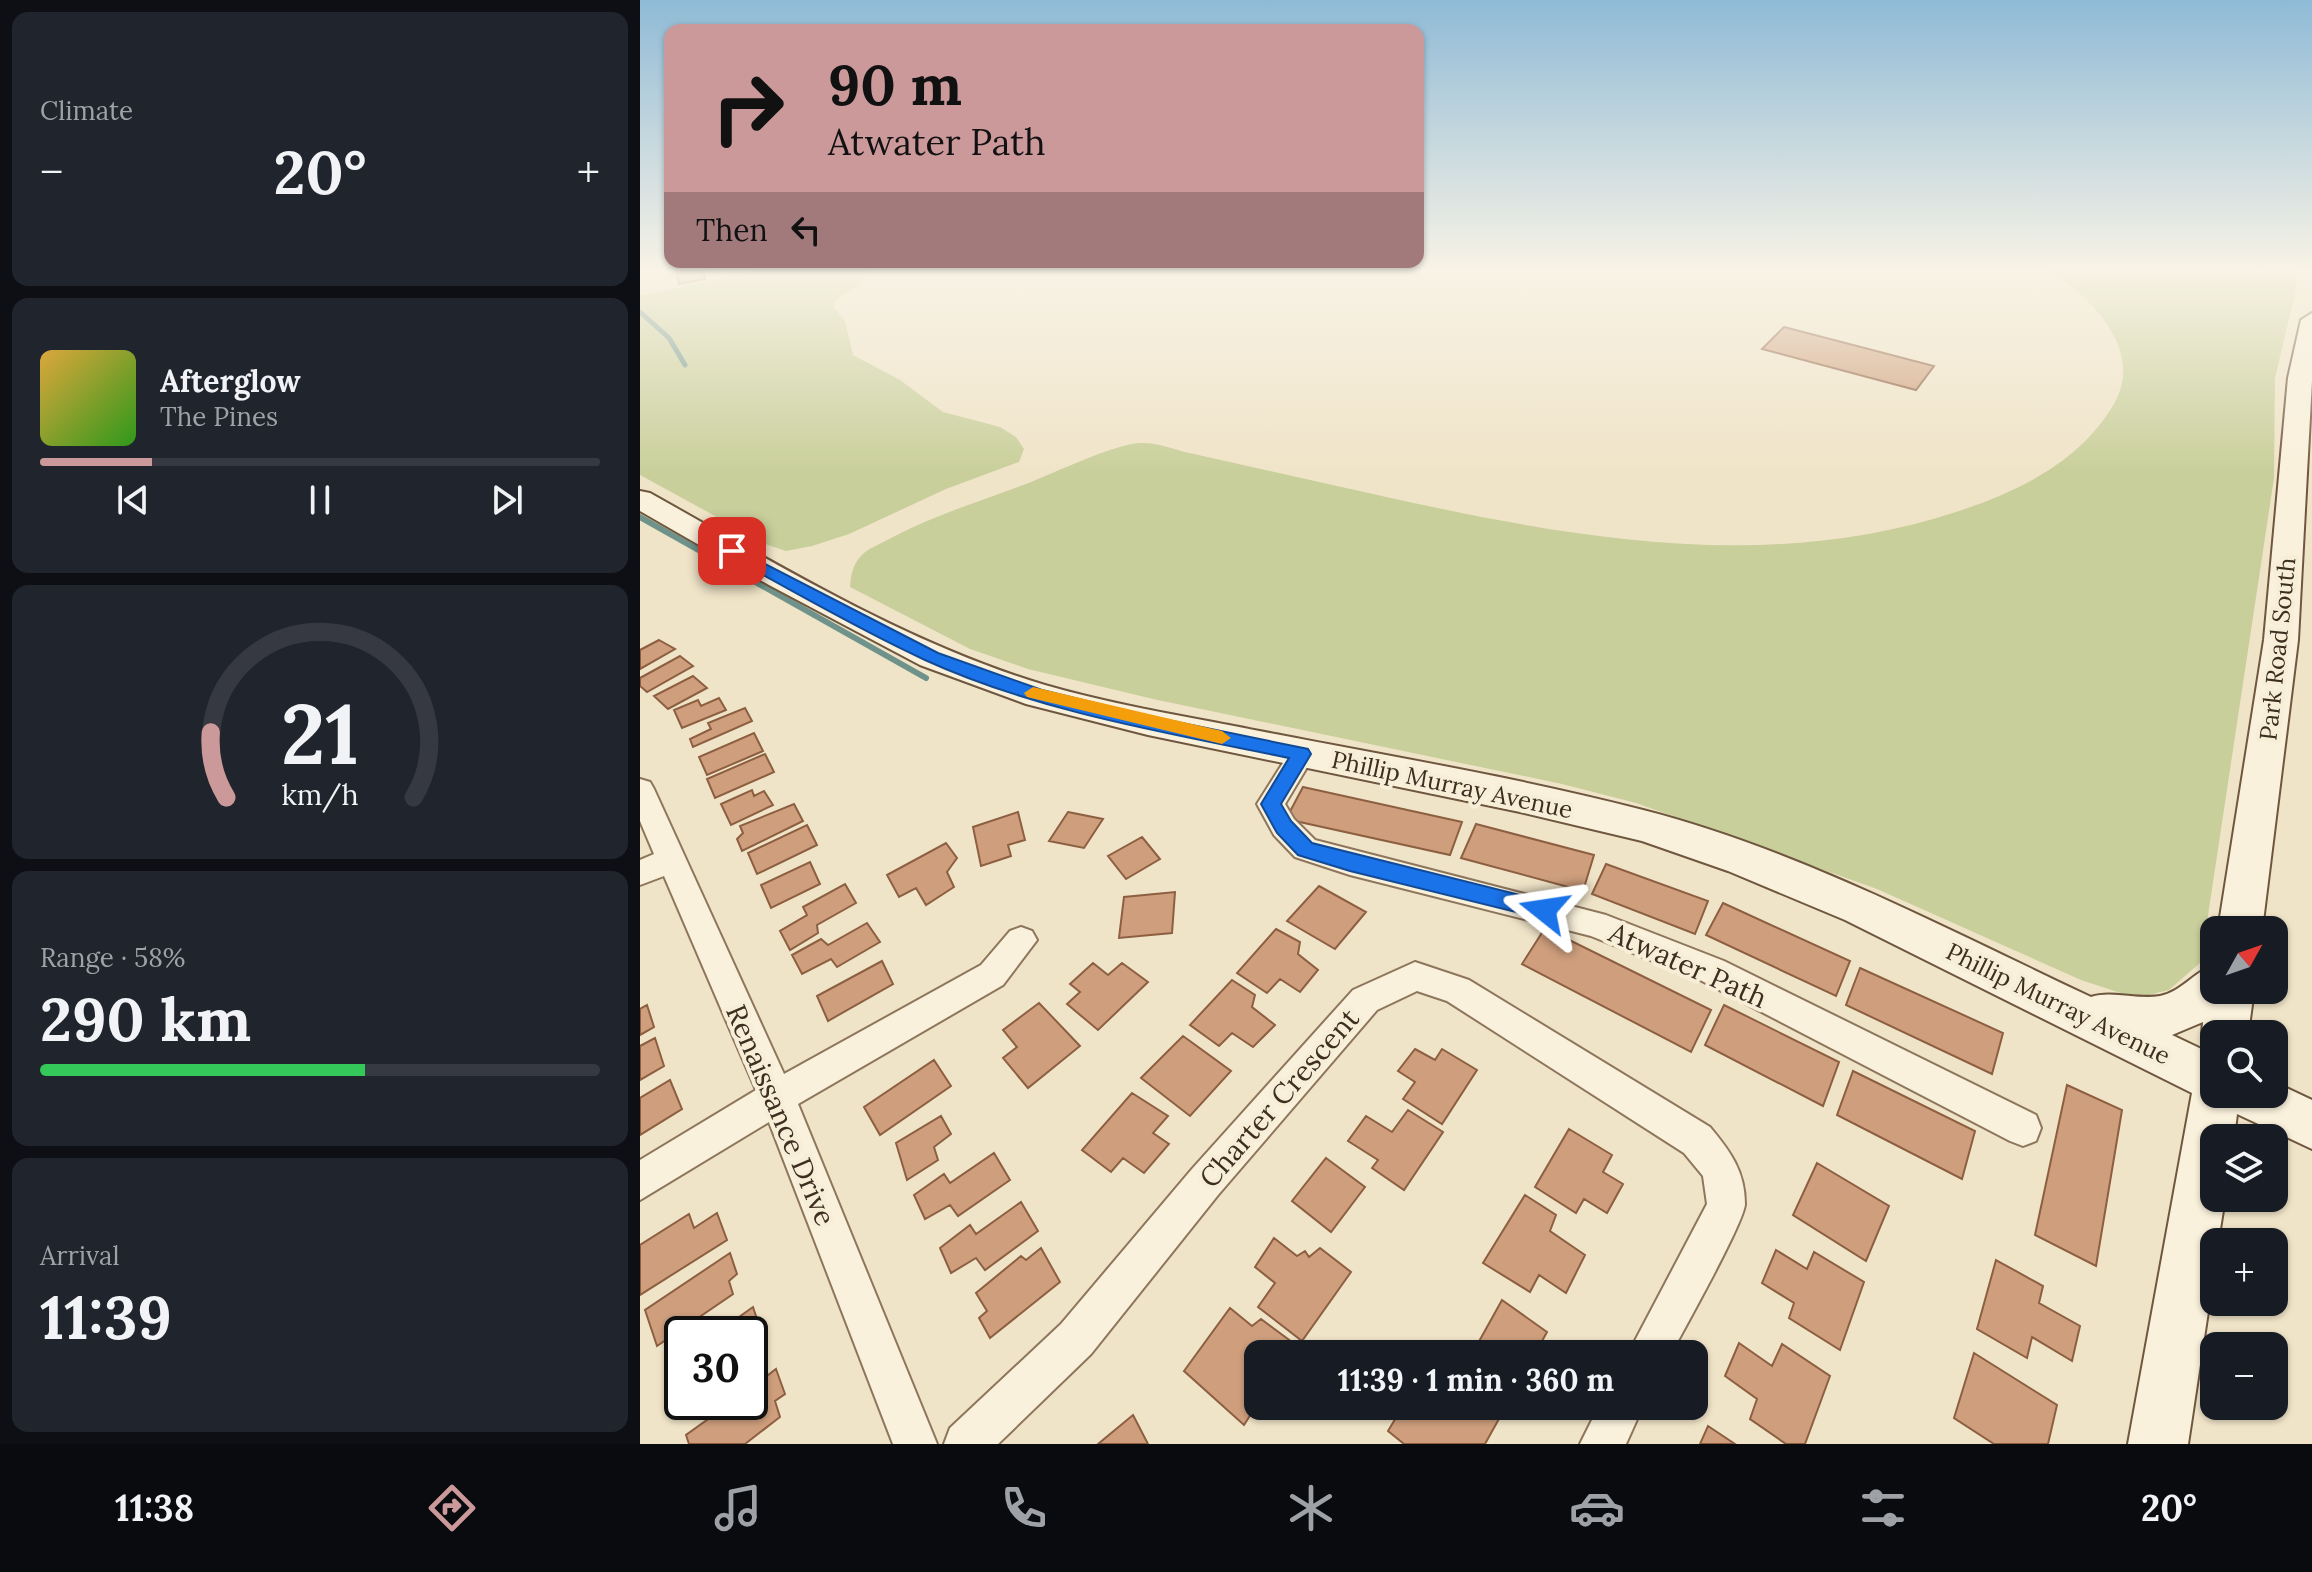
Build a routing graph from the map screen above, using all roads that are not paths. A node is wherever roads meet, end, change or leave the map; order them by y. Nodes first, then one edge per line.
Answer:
1 (2308, 337) edge
2 (2305, 417) edge
3 (640, 499) edge
4 (2303, 501) edge
5 (1302, 754) junction
6 (640, 789) edge
7 (655, 866) edge
8 (2242, 916) edge
9 (1021, 940) dead end
10 (2200, 999) edge
11 (2066, 1010) junction
12 (2200, 1072) edge
13 (777, 1097) junction
14 (2214, 1108) edge
15 (2276, 1108) edge
16 (2312, 1125) edge
17 (2023, 1128) dead end
18 (640, 1181) edge
19 (1656, 1340) edge
20 (1615, 1420) edge
21 (915, 1444) edge
22 (966, 1444) edge
23 (1602, 1444) edge
24 (2158, 1444) edge

1 - 2 main road, Park Road South
2 - 4 main road, Park Road South
3 - 5 main road, Phillip Murray Avenue
4 - 8 main road, Park Road South
5 - 11 main road, Phillip Murray Avenue
5 - 17 street, Atwater Path
6 - 7 street, Renaissance Drive
7 - 13 street, Renaissance Drive
9 - 13 street
10 - 11 main road
11 - 12 main road, Phillip Murray Avenue
13 - 18 street
13 - 21 street, Renaissance Drive
14 - 24 main road
15 - 16 main road
19 - 22 street, Charter Crescent
20 - 23 street

